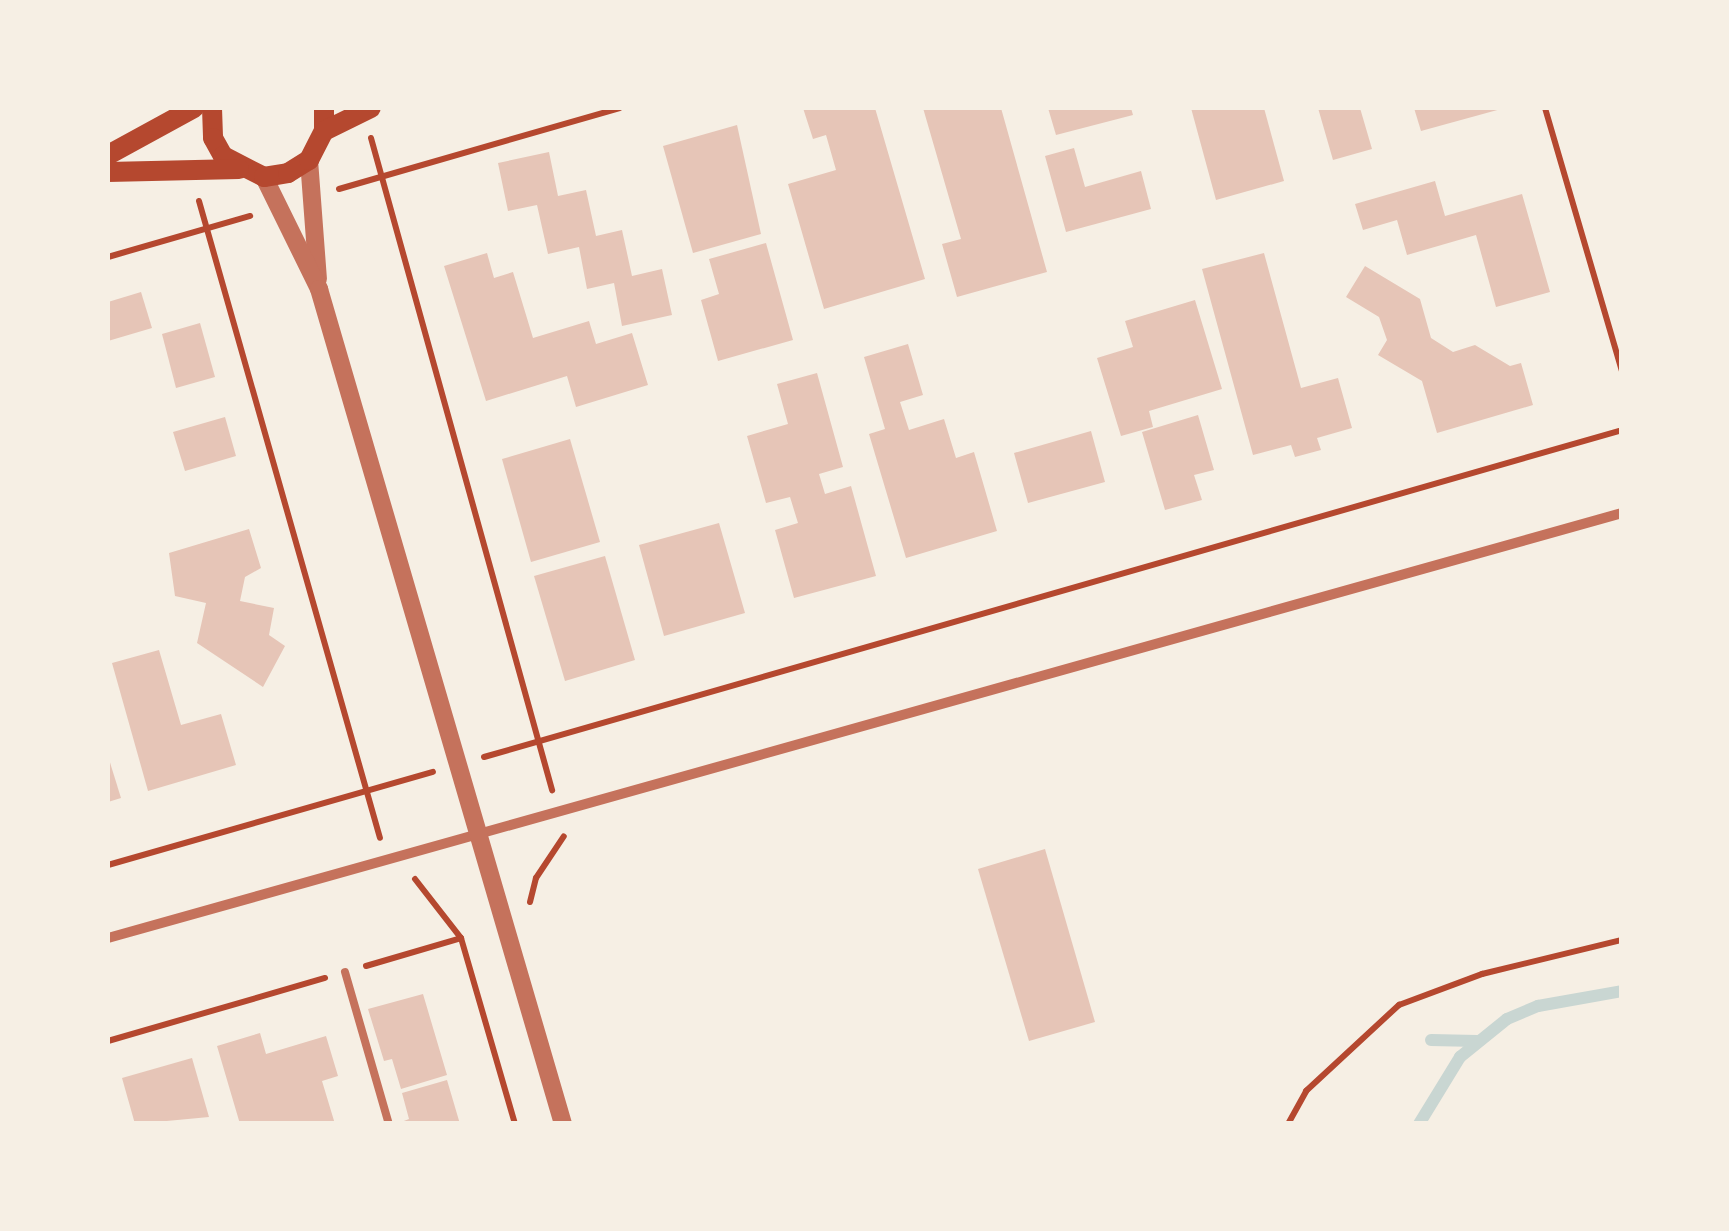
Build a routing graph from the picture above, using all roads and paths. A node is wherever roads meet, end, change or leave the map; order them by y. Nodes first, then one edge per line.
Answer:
1 (194, 108) edge
2 (212, 108) edge
3 (324, 108) edge
4 (620, 108) edge
5 (1545, 108) edge
6 (367, 110) edge
7 (324, 132) junction
8 (108, 155) edge
9 (309, 160) junction
10 (239, 170) junction
11 (108, 172) edge
12 (381, 176) junction
13 (264, 177) junction
14 (312, 197) junction
15 (278, 207) junction
16 (209, 229) junction
17 (108, 257) edge
18 (318, 289) junction
19 (1622, 372) edge
20 (1622, 430) edge
21 (1622, 513) edge
22 (538, 742) junction
23 (458, 764) junction
24 (367, 790) junction
25 (558, 810) junction
26 (478, 832) junction
27 (390, 857) junction
28 (108, 865) edge
29 (530, 910) dead end
30 (108, 938) edge
31 (460, 938) junction
32 (1622, 940) edge
33 (345, 972) junction
34 (108, 1042) edge
35 (389, 1124) edge
36 (515, 1124) edge
37 (563, 1124) edge
38 (1288, 1124) edge

1 - 8 main road
2 - 10 main road
3 - 7 main road
4 - 12 path
5 - 19 path
6 - 7 main road
6 - 12 path
7 - 9 main road
9 - 13 main road
9 - 14 street
10 - 11 main road
10 - 13 main road
12 - 14 path
12 - 22 path
13 - 15 street
14 - 18 street
15 - 16 path
15 - 18 street
16 - 17 path
16 - 24 path
18 - 23 street
20 - 22 path
21 - 25 street
22 - 23 path
22 - 25 path
23 - 24 path
23 - 26 street
24 - 27 path
24 - 28 path
25 - 26 street
25 - 29 path
26 - 27 street
26 - 37 street
27 - 30 street
27 - 31 path
31 - 33 path
31 - 36 path
32 - 38 path
33 - 34 path
33 - 35 lane

